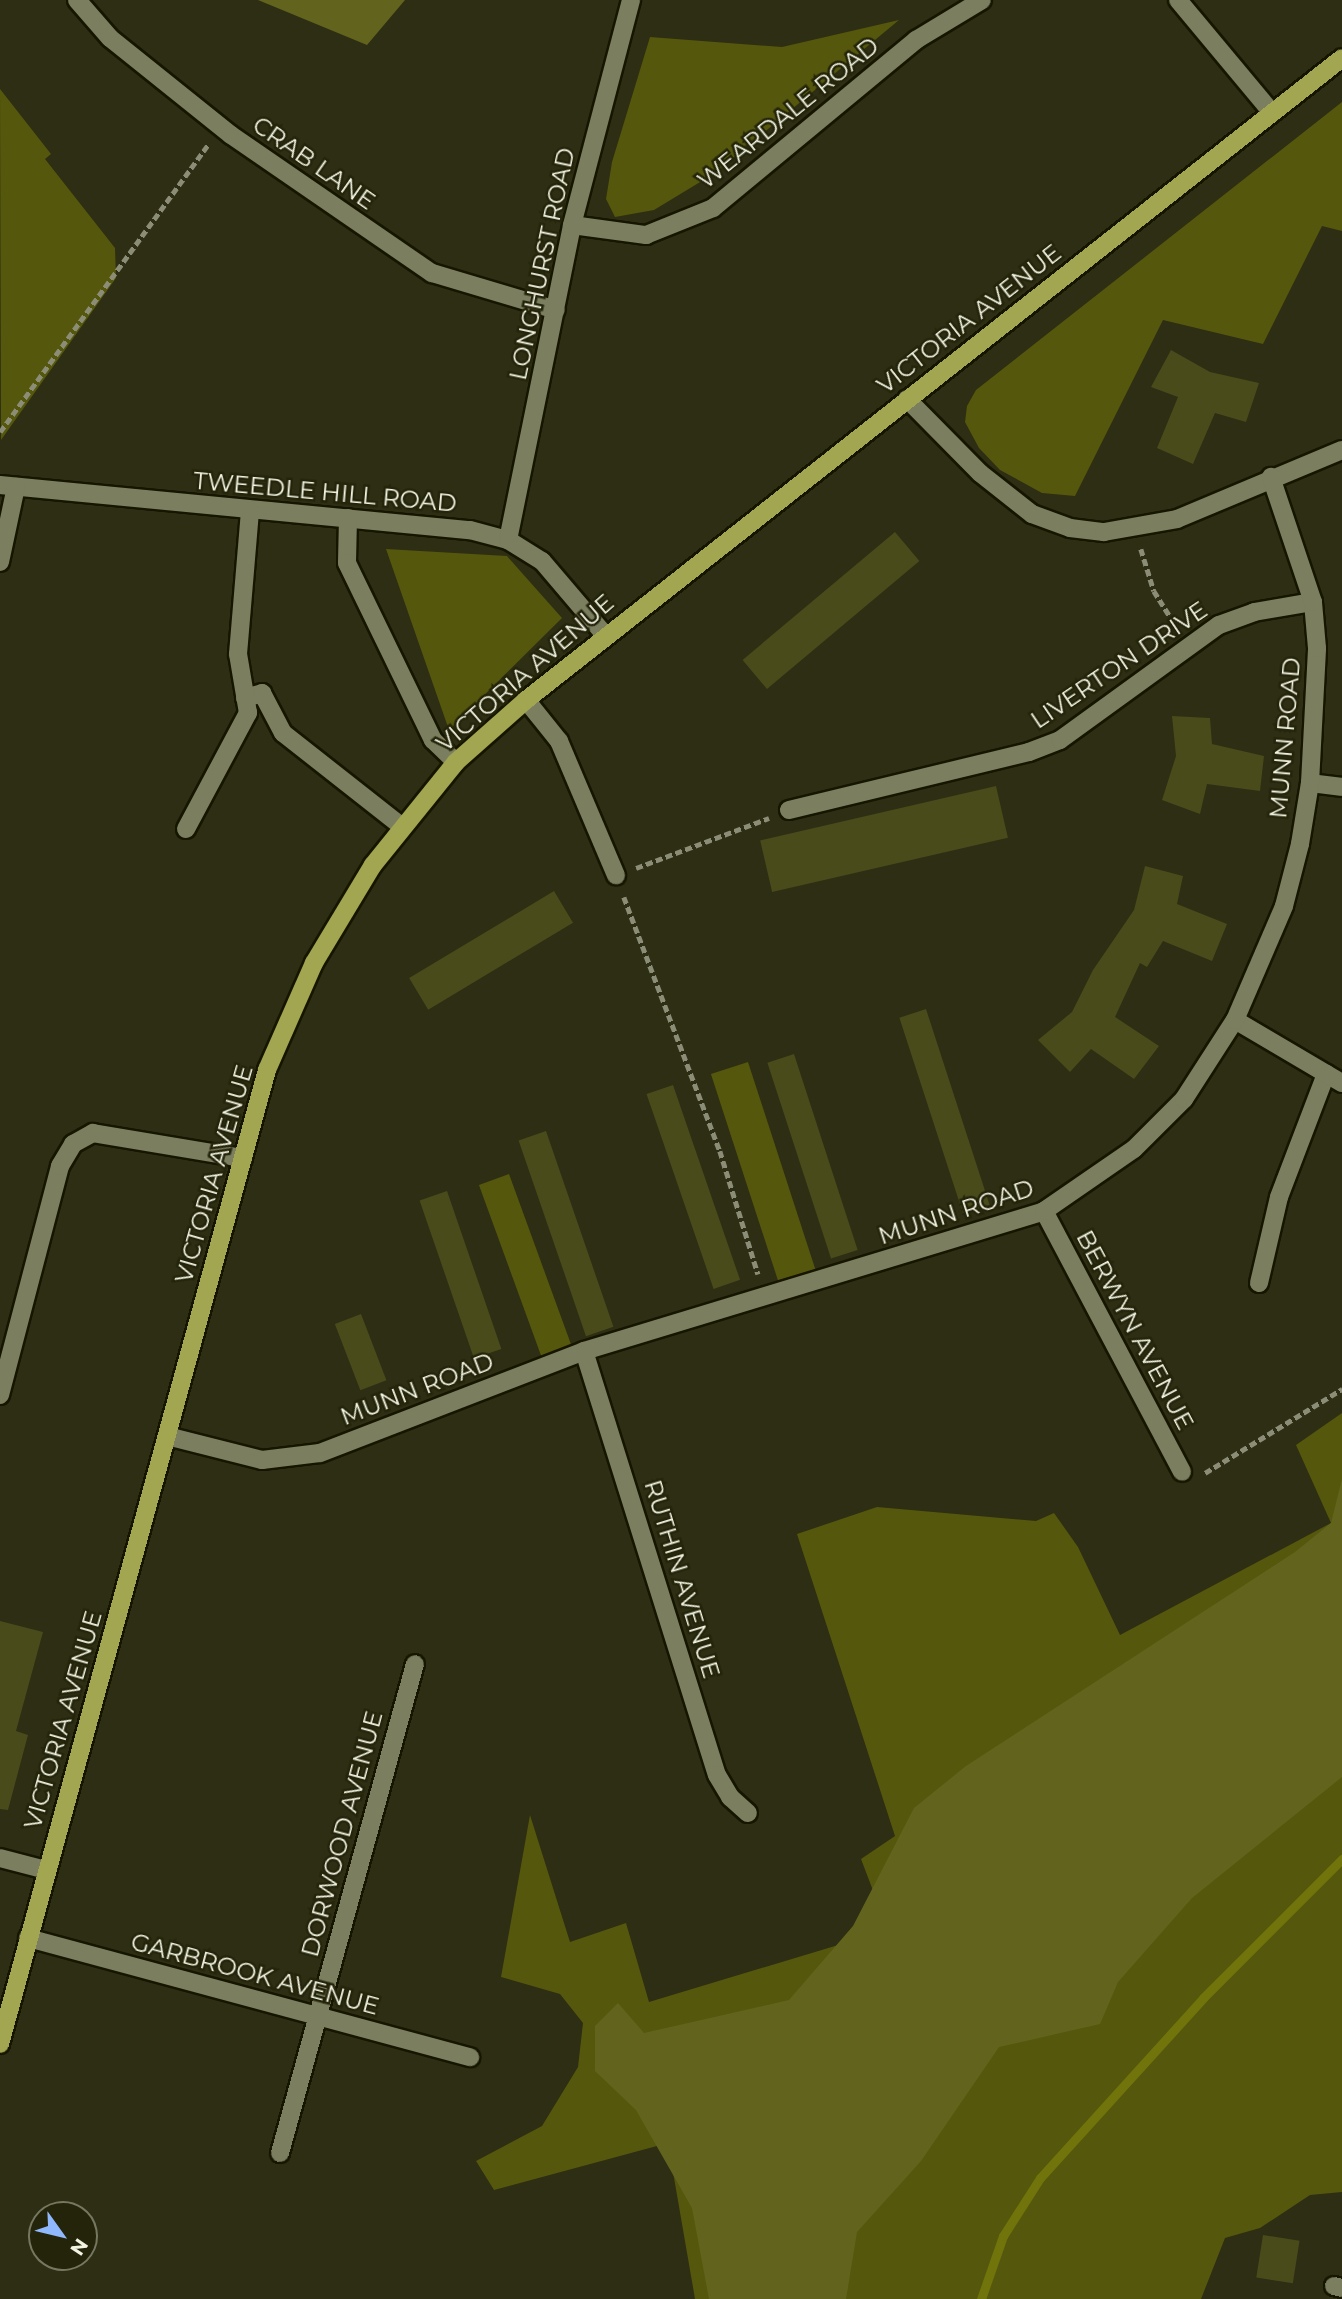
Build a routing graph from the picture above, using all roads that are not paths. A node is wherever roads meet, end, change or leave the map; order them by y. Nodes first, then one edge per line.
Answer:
1 (77, 0) edge
2 (631, 0) edge
3 (982, 0) edge
4 (1178, 0) edge
5 (1342, 58) edge
6 (1272, 113) junction
7 (572, 225) junction
8 (556, 310) junction
9 (907, 399) junction
10 (1342, 450) edge
11 (1271, 477) junction
12 (8, 486) edge
13 (250, 511) junction
14 (348, 519) junction
15 (508, 540) junction
16 (0, 562) edge
17 (1313, 602) junction
18 (605, 635) junction
19 (245, 698) junction
20 (526, 700) junction
21 (456, 762) junction
22 (1310, 783) junction
23 (1342, 787) edge
24 (789, 810) road end
25 (401, 826) junction
26 (186, 829) dead end
27 (617, 875) road end
28 (1235, 1020) junction
29 (1334, 1078) edge
30 (243, 1158) junction
31 (1044, 1210) junction
32 (1259, 1283) dead end
33 (584, 1351) junction
34 (0, 1395) edge
35 (167, 1436) junction
36 (1182, 1472) road end
37 (415, 1664) dead end
38 (748, 1812) dead end
39 (0, 1858) edge
40 (46, 1870) junction
41 (28, 1938) junction
42 (5, 2005) edge
43 (317, 2016) junction
44 (0, 2044) edge
45 (470, 2057) dead end
46 (280, 2152) dead end

1 - 8 street, CRAB LANE
2 - 7 street, LONGHURST ROAD
3 - 7 street, WEARDALE ROAD
4 - 6 street
5 - 6 main road, VICTORIA AVENUE
6 - 9 main road, VICTORIA AVENUE
7 - 8 street, LONGHURST ROAD
8 - 15 street, LONGHURST ROAD
9 - 11 street
9 - 18 main road, VICTORIA AVENUE
10 - 11 street
11 - 17 street, MUNN ROAD
12 - 13 street, TWEEDLE HILL ROAD
12 - 16 street
13 - 14 street, TWEEDLE HILL ROAD
13 - 19 street
14 - 15 street, TWEEDLE HILL ROAD
14 - 21 street
15 - 18 street, TWEEDLE HILL ROAD
17 - 22 street, MUNN ROAD
17 - 24 street, LIVERTON DRIVE
18 - 20 main road, VICTORIA AVENUE
19 - 25 street
19 - 26 street
20 - 21 main road, VICTORIA AVENUE
20 - 27 street
21 - 25 main road, VICTORIA AVENUE
22 - 23 street
22 - 28 street, MUNN ROAD
25 - 30 main road, VICTORIA AVENUE
28 - 29 street
28 - 31 street, MUNN ROAD
29 - 32 street
30 - 34 street
30 - 35 main road, VICTORIA AVENUE
31 - 33 street, MUNN ROAD
31 - 36 street, BERWYN AVENUE
33 - 35 street, MUNN ROAD
33 - 38 street, RUTHIN AVENUE
35 - 40 main road, VICTORIA AVENUE
37 - 43 street, DORWOOD AVENUE
39 - 40 street
40 - 41 main road, VICTORIA AVENUE
41 - 42 main road, VICTORIA AVENUE
41 - 43 street, GARBROOK AVENUE
42 - 44 main road, VICTORIA AVENUE
43 - 45 street, GARBROOK AVENUE
43 - 46 street, DORWOOD AVENUE

